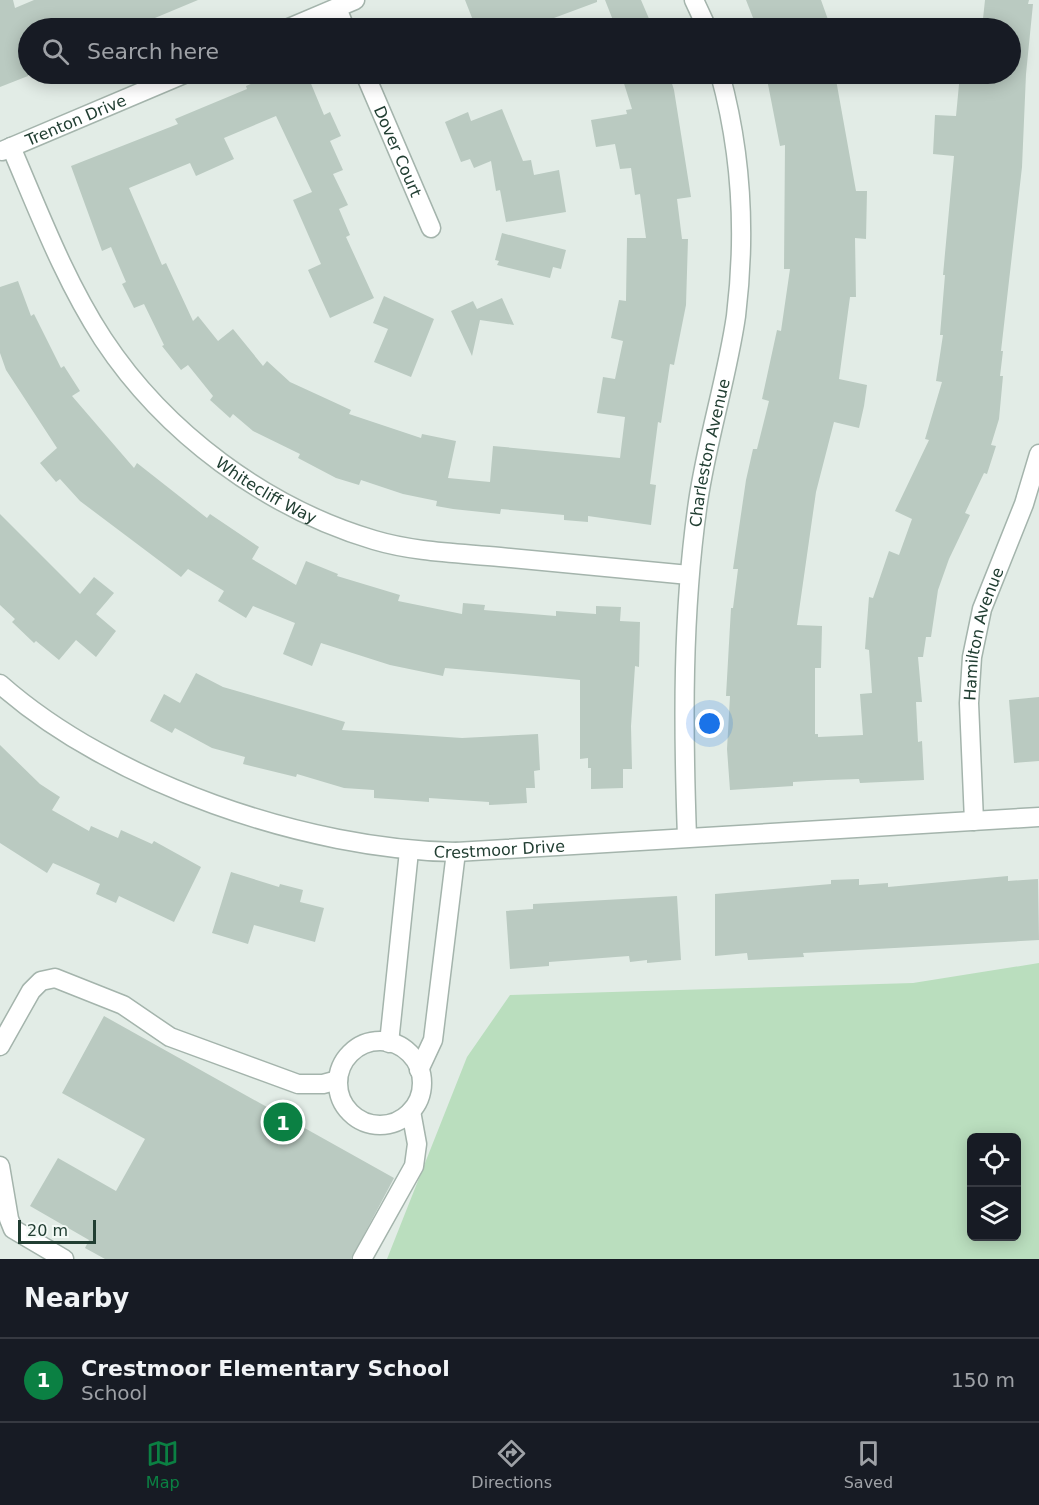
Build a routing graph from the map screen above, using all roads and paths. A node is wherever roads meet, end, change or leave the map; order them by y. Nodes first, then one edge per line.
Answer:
1 (355, 0) edge
2 (694, 0) edge
3 (337, 8) junction
4 (313, 18) edge
5 (341, 18) edge
6 (702, 18) edge
7 (160, 84) edge
8 (369, 84) edge
9 (722, 84) edge
10 (5, 150) edge
11 (431, 228) dead end
12 (1039, 454) edge
13 (689, 575) junction
14 (0, 684) edge
15 (1039, 817) edge
16 (974, 821) junction
17 (687, 837) junction
18 (409, 851) junction
19 (456, 852) junction
20 (389, 1043) junction
21 (0, 1046) edge
22 (419, 1070) junction
23 (339, 1080) junction
24 (411, 1111) junction
25 (0, 1166) edge
26 (64, 1259) edge
27 (362, 1259) edge

1 - 3 street
2 - 6 street
3 - 4 street
3 - 5 street
7 - 10 street, Trenton Drive
8 - 11 street, Dover Court
9 - 13 street, Charleston Avenue
10 - 13 street, Whitecliff Way
12 - 16 street, Hamilton Avenue
13 - 17 street, Charleston Avenue
14 - 18 street, Crestmoor Drive
15 - 16 street, Crestmoor Drive
16 - 17 street, Crestmoor Drive
17 - 19 street, Crestmoor Drive
18 - 19 street, Crestmoor Drive
18 - 20 street
19 - 22 street
20 - 22 street
20 - 23 street
21 - 23 street
22 - 24 street
23 - 24 street
24 - 27 street
25 - 26 street

